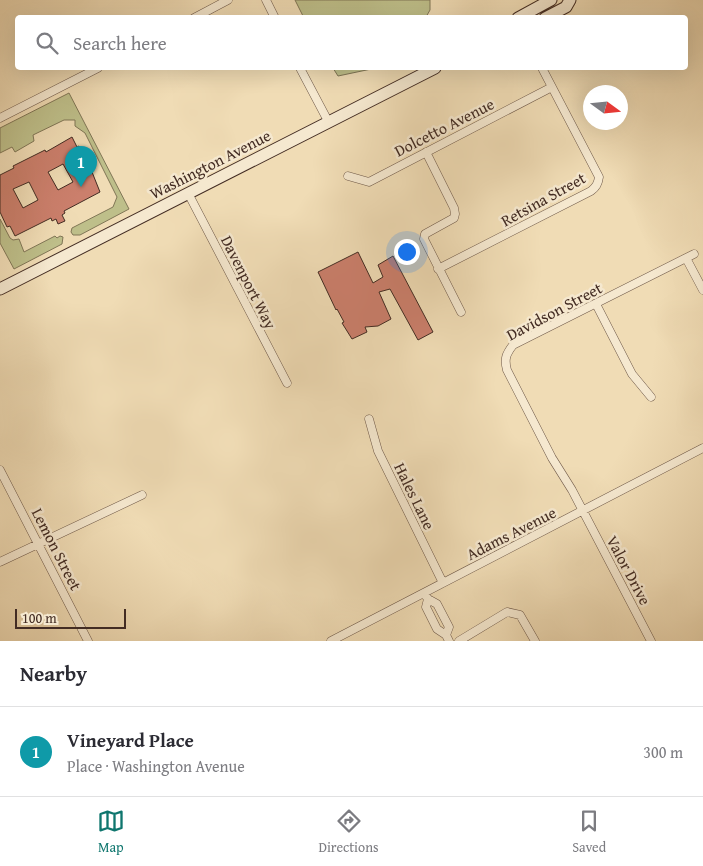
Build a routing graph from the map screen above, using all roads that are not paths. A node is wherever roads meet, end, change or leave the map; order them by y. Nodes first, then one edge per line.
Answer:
1 (228, 0) edge
2 (266, 0) edge
3 (552, 0) edge
4 (570, 0) edge
5 (200, 15) edge
6 (274, 15) edge
7 (524, 15) edge
8 (550, 15) edge
9 (94, 70) edge
10 (301, 70) edge
11 (430, 70) edge
12 (543, 70) edge
13 (552, 87) junction
14 (0, 118) edge
15 (328, 121) junction
16 (426, 152) junction
17 (348, 176) dead end
18 (188, 193) junction
19 (694, 254) dead end
20 (686, 258) junction
21 (438, 269) junction
22 (0, 289) edge
23 (703, 290) edge
24 (596, 304) junction
25 (461, 312) dead end
26 (287, 383) dead end
27 (651, 397) dead end
28 (369, 419) dead end
29 (703, 448) edge
30 (0, 470) edge
31 (142, 495) dead end
32 (583, 511) junction
33 (37, 543) junction
34 (0, 562) edge
35 (444, 584) junction
36 (426, 596) junction
37 (443, 616) junction
38 (433, 621) junction
39 (448, 638) edge
40 (88, 641) edge
41 (331, 641) edge
42 (459, 641) edge
43 (535, 641) edge
44 (651, 641) edge

1 - 5 street
2 - 6 street
3 - 7 main road
4 - 8 main road
9 - 14 street
10 - 15 street
11 - 15 main road, Washington Avenue
12 - 13 street, Retsina Street
13 - 16 street, Dolcetto Avenue
13 - 21 street, Retsina Street
15 - 18 main road, Washington Avenue
16 - 17 street, Dolcetto Avenue
16 - 21 street
18 - 22 main road, Washington Avenue
18 - 26 street, Davenport Way
19 - 20 street, Davidson Street
20 - 23 street
20 - 24 street, Davidson Street
21 - 25 street
24 - 27 street
24 - 32 street, Davidson Street
28 - 35 street, Hales Lane
29 - 32 street, Adams Avenue
30 - 33 street, Lemon Street
31 - 33 street
32 - 35 street, Adams Avenue
32 - 44 street, Valor Drive
33 - 34 street
33 - 40 street, Lemon Street
35 - 36 street, Adams Avenue
36 - 37 street
36 - 38 street
36 - 41 street, Adams Avenue
37 - 38 street
37 - 39 street
38 - 39 street
42 - 43 street

